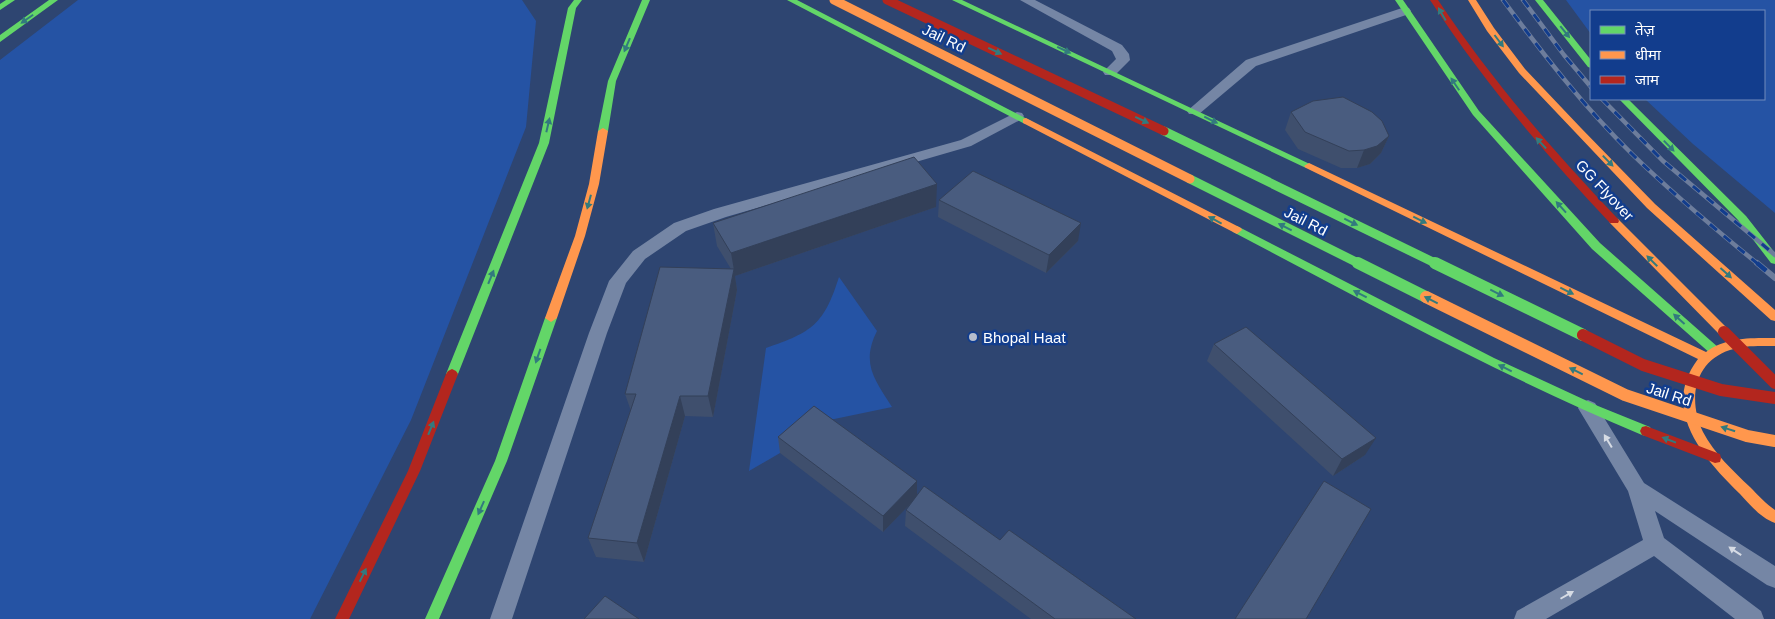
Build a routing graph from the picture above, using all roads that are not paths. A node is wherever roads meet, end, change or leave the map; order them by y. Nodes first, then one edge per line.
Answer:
1 (11, 0) edge
2 (54, 0) edge
3 (646, 0) edge
4 (790, 0) edge
5 (834, 0) edge
6 (888, 0) edge
7 (956, 0) edge
8 (1026, 0) edge
9 (1434, 0) edge
10 (1472, 0) edge
11 (1539, 0) edge
12 (573, 3) edge
13 (1402, 5) edge
14 (0, 8) edge
15 (0, 39) edge
16 (1590, 64) edge
17 (1110, 72) junction
18 (1623, 100) edge
19 (1194, 111) junction
20 (1017, 116) junction
21 (1775, 260) edge
22 (1775, 317) edge
23 (1775, 342) edge
24 (1715, 351) junction
25 (1705, 357) junction
26 (1775, 383) edge
27 (1775, 398) edge
28 (1588, 408) junction
29 (1775, 441) edge
30 (1715, 458) junction
31 (1637, 489) junction
32 (1775, 517) edge
33 (1655, 544) junction
34 (1775, 578) edge
35 (342, 619) edge
36 (432, 619) edge
37 (501, 619) edge
38 (1524, 619) edge
39 (1753, 619) edge

1 - 14 main road
2 -> 15 main road
3 -> 36 main road
4 - 20 main road
29 -> 5 main road, Jail Rd, bridge
6 -> 27 main road, Jail Rd, bridge
7 -> 17 main road
8 - 17 lane
26 -> 9 main road, GG Flyover, bridge
10 -> 22 main road, GG Flyover
11 -> 16 main road
35 -> 12 main road
13 - 19 lane
24 -> 13 main road
17 - 19 main road
18 -> 21 main road
19 -> 25 main road
28 -> 20 main road
20 - 37 lane
23 - 24 main road
24 - 25 main road
25 - 30 main road
30 -> 28 main road
31 -> 28 lane
30 - 32 main road
31 - 33 lane
34 -> 31 lane
38 -> 33 lane
33 - 39 lane

